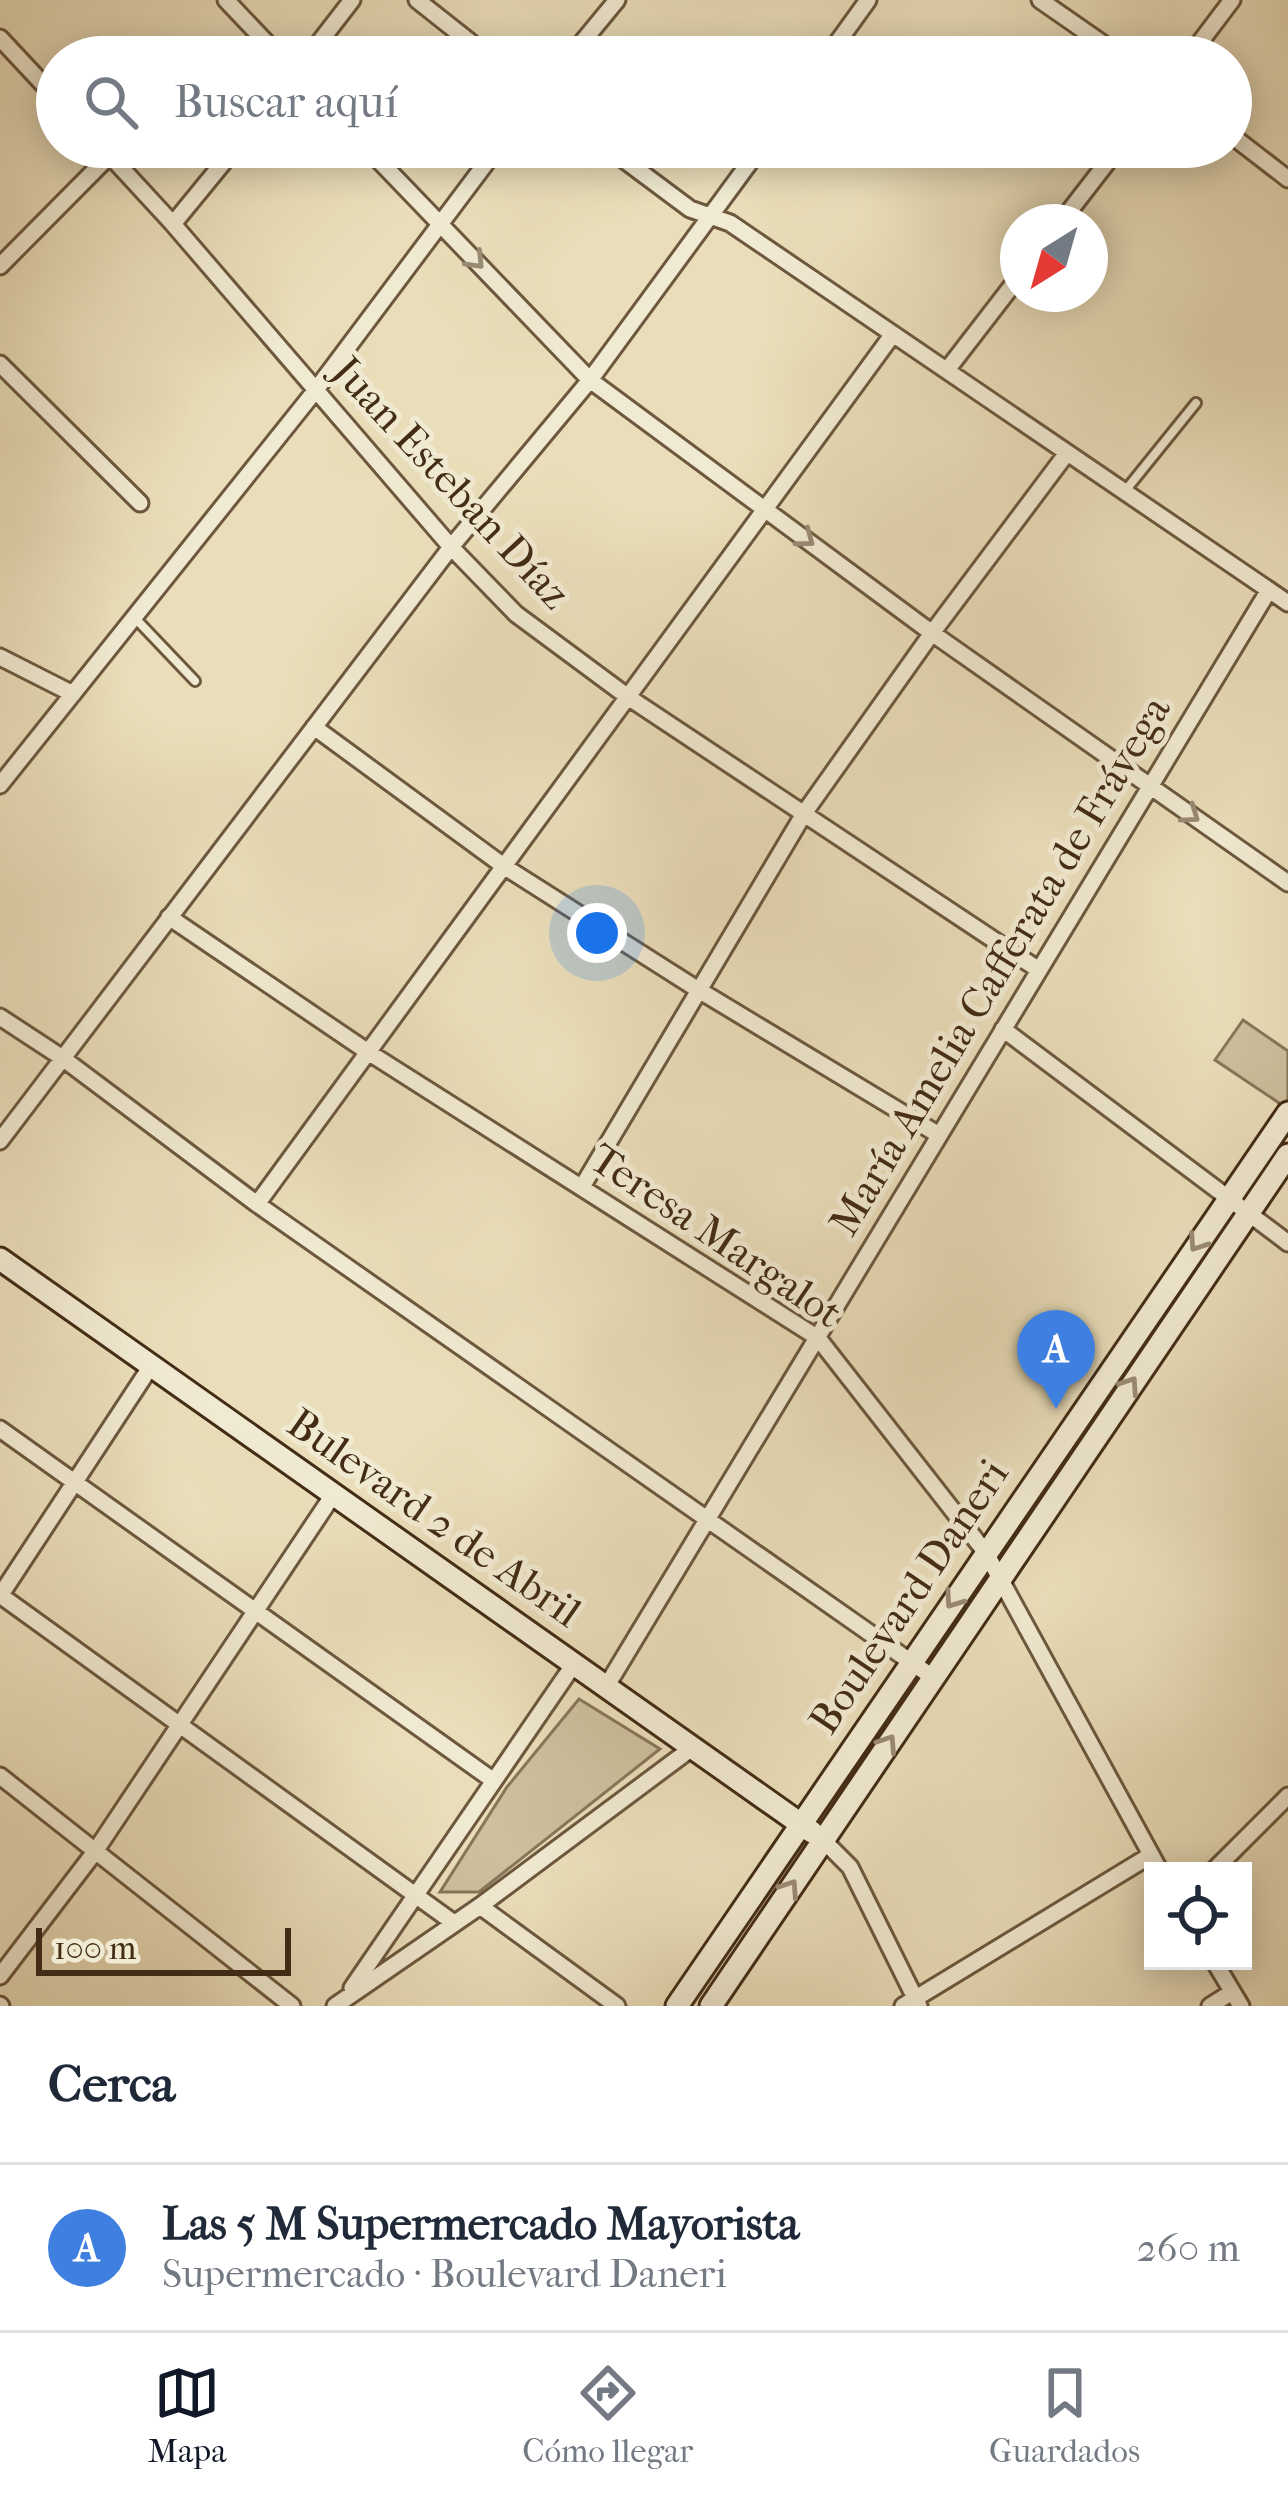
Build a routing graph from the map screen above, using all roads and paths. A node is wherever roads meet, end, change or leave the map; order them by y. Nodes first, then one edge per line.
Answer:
1 (226, 0) edge
2 (352, 0) edge
3 (417, 0) edge
4 (617, 0) edge
5 (1042, 0) edge
6 (1232, 0) edge
7 (866, 1) edge
8 (260, 36) edge
9 (324, 36) edge
10 (462, 36) edge
11 (588, 36) edge
12 (842, 36) edge
13 (1093, 36) edge
14 (1205, 36) edge
15 (0, 38) edge
16 (36, 77) edge
17 (1252, 151) edge
18 (89, 168) edge
19 (121, 168) edge
20 (219, 168) edge
21 (386, 168) edge
22 (481, 168) edge
23 (635, 168) edge
24 (746, 168) edge
25 (1103, 168) edge
26 (1288, 179) edge
27 (1075, 204) edge
28 (711, 216) junction
29 (439, 222) junction
30 (173, 224) junction
31 (0, 266) edge
32 (1000, 301) edge
33 (893, 334) junction
34 (0, 364) edge
35 (947, 370) junction
36 (590, 380) junction
37 (315, 391) junction
38 (1196, 403) dead end
39 (1067, 453) junction
40 (1124, 492) junction
41 (140, 503) dead end
42 (765, 509) junction
43 (451, 548) junction
44 (1269, 590) junction
45 (1288, 603) edge
46 (134, 617) junction
47 (932, 633) junction
48 (0, 657) edge
49 (195, 681) dead end
50 (73, 694) junction
51 (628, 697) junction
52 (314, 727) junction
53 (0, 785) edge
54 (1150, 786) junction
55 (805, 812) junction
56 (505, 866) junction
57 (1288, 883) edge
58 (169, 917) junction
59 (1039, 970) junction
60 (697, 989) junction
61 (0, 1017) edge
62 (1003, 1029) junction
63 (368, 1052) junction
64 (61, 1057) junction
65 (1288, 1113) edge
66 (939, 1135) junction
67 (0, 1141) edge
68 (1288, 1155) edge
69 (582, 1187) junction
70 (1229, 1197) junction
71 (257, 1204) junction
72 (1248, 1212) junction
73 (1288, 1243) edge
74 (0, 1259) edge
75 (818, 1339) junction
76 (151, 1366) junction
77 (1072, 1426) junction
78 (0, 1429) edge
79 (1092, 1441) junction
80 (74, 1483) junction
81 (333, 1495) junction
82 (706, 1520) junction
83 (986, 1553) junction
84 (999, 1577) junction
85 (0, 1596) edge
86 (255, 1612) junction
87 (910, 1662) junction
88 (574, 1664) junction
89 (931, 1676) junction
90 (606, 1687) junction
91 (179, 1725) junction
92 (692, 1748) junction
93 (0, 1776) edge
94 (494, 1781) junction
95 (1288, 1796) edge
96 (802, 1825) junction
97 (823, 1840) junction
98 (94, 1853) junction
99 (1151, 1855) junction
100 (1155, 1862) edge
101 (1222, 1862) edge
102 (417, 1896) junction
103 (480, 1906) junction
104 (454, 1923) junction
105 (728, 1933) junction
106 (750, 1948) junction
107 (1219, 1970) edge
108 (0, 1976) edge
109 (1236, 1999) edge
110 (339, 2003) edge
111 (912, 2004) edge
112 (292, 2006) edge
113 (617, 2006) edge
114 (677, 2006) edge
115 (711, 2006) edge
116 (1210, 2006) edge

1 - 8 street
2 - 9 street
3 - 10 street
4 - 11 street
5 - 13 street
6 - 14 street
7 - 12 street
15 - 16 street
17 - 26 street
18 - 31 street
19 - 30 street, Juan Esteban Díaz
20 - 30 street
21 - 29 street
22 - 29 street
23 - 28 street
24 - 28 street
25 - 27 street
28 - 33 street
28 - 36 street
29 -> 36 street
29 - 37 street
30 - 37 street, Juan Esteban Díaz
32 - 35 street
33 - 35 street
33 - 42 street
34 - 41 street
35 - 39 street
36 - 42 street
36 - 43 street
37 - 43 street, Juan Esteban Díaz
37 - 46 street
38 - 40 lane
39 - 40 street
39 - 47 street
40 - 44 street
42 -> 47 street
42 - 51 street
43 - 51 street, Juan Esteban Díaz
43 - 52 street
44 - 45 street
44 - 54 street, María Amelia Cafferata de Frávega
46 - 49 lane
46 - 50 street
47 - 54 street
47 - 55 street
48 - 50 street
50 - 53 street
51 - 55 street, Juan Esteban Díaz
51 - 56 street
52 - 56 street
52 - 58 street
54 -> 57 street
54 - 59 street, María Amelia Cafferata de Frávega
55 - 59 street, Juan Esteban Díaz
55 - 60 street
56 - 60 street
56 - 63 street
58 - 63 street, Teresa Margalot
58 - 64 street
59 - 62 street, María Amelia Cafferata de Frávega
60 - 66 street
60 - 69 street
61 - 64 street
62 - 66 street, María Amelia Cafferata de Frávega
62 - 70 street
63 - 69 street, Teresa Margalot
63 - 71 street
64 - 67 street
64 - 71 street
65 - 70 main road, Boulevard Daneri
66 - 75 street, María Amelia Cafferata de Frávega
68 - 72 main road, Boulevard Daneri
69 - 75 street, Teresa Margalot
70 - 72 street
70 -> 77 main road, Boulevard Daneri
71 - 82 street
72 - 73 street
79 -> 72 main road, Boulevard Daneri
74 - 76 main road, Bulevard 2 de Abril
75 - 82 street, María Amelia Cafferata de Frávega
75 - 83 street, Teresa Margalot
76 - 80 street
76 - 81 main road, Bulevard 2 de Abril
77 - 79 main road
77 - 83 main road, Boulevard Daneri
78 - 80 street
79 - 84 main road, Boulevard Daneri
80 - 85 street
80 - 86 street
81 - 86 street
81 - 88 main road, Bulevard 2 de Abril
82 - 87 street
82 - 90 street, María Amelia Cafferata de Frávega
83 - 84 street, Teresa Margalot
83 -> 87 main road, Boulevard Daneri
84 - 89 main road, Boulevard Daneri
84 - 99 street, Teresa Margalot
85 - 91 street
86 - 91 street
86 - 94 street
87 - 89 street
87 - 96 main road, Boulevard Daneri
88 - 90 main road, Bulevard 2 de Abril
88 - 94 street
97 -> 89 main road, Boulevard Daneri
90 - 92 main road, Bulevard 2 de Abril
91 - 98 street
91 - 102 street
92 - 96 main road, Bulevard 2 de Abril
92 - 103 street
93 - 98 street
94 - 102 street
95 - 101 street
96 - 97 main road, Bulevard 2 de Abril
96 - 105 main road, Boulevard Daneri
106 -> 97 main road, Boulevard Daneri
97 - 111 street
98 - 108 street
98 - 112 street
99 - 100 street, Teresa Margalot
99 - 111 street
102 - 104 street
102 - 110 street
103 - 104 street
103 - 113 street
104 - 110 street
105 - 106 main road
105 - 114 main road, Boulevard Daneri
106 - 115 main road, Boulevard Daneri
107 - 109 street
109 - 116 street

